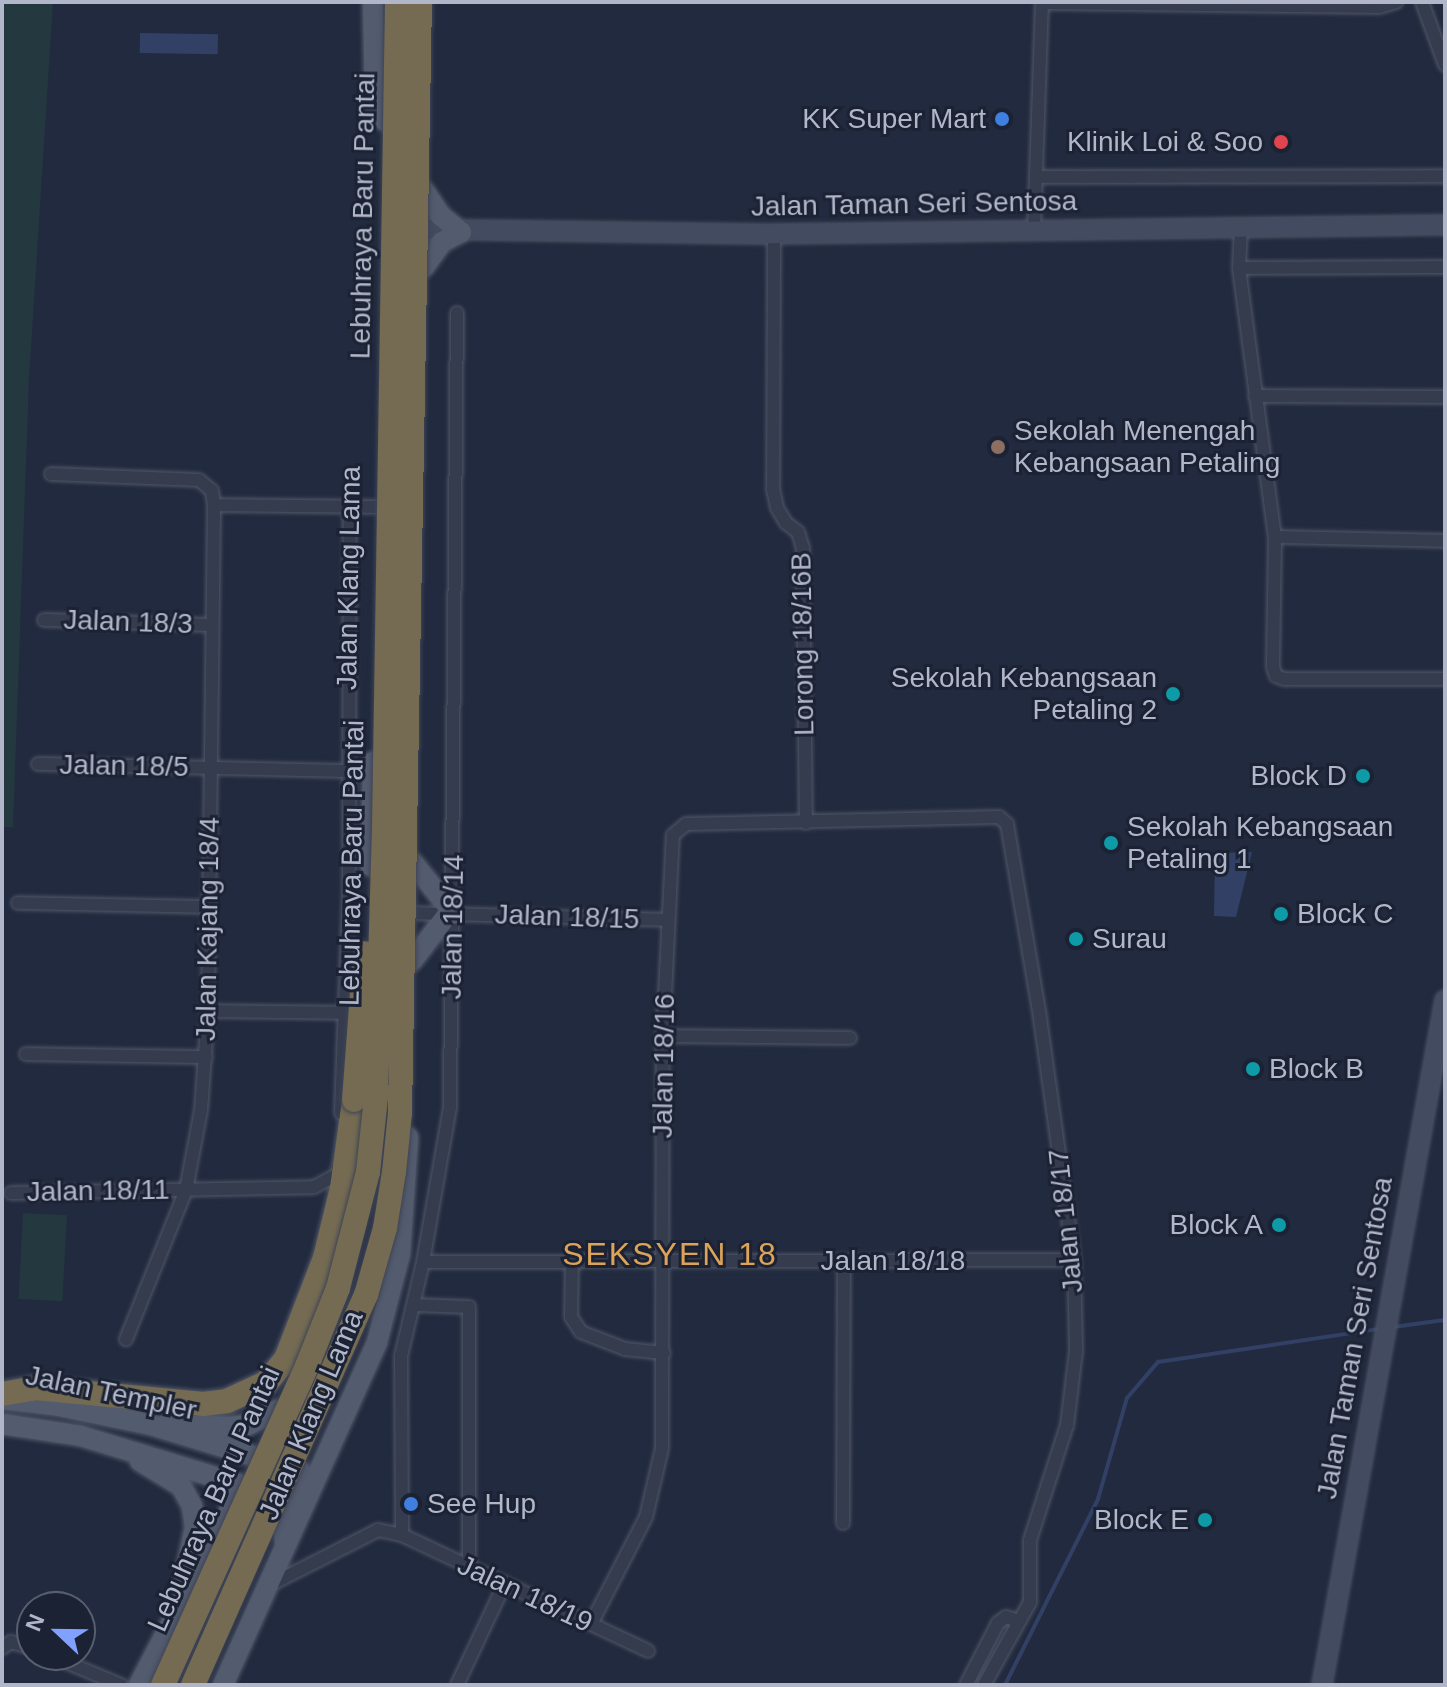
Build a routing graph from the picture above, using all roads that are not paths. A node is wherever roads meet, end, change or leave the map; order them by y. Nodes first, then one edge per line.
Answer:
1 (373, 2) edge
2 (385, 2) edge
3 (397, 2) edge
4 (423, 2) edge
5 (1396, 2) edge
6 (1422, 2) edge
7 (1042, 3) edge
8 (1445, 65) edge
9 (385, 121) junction
10 (1445, 176) edge
11 (1036, 177) junction
12 (424, 191) junction
13 (1445, 225) edge
14 (384, 228) junction
15 (1241, 229) junction
16 (425, 230) junction
17 (1034, 231) junction
18 (461, 232) junction
19 (774, 234) junction
20 (424, 267) junction
21 (1445, 267) edge
22 (1239, 268) junction
23 (457, 313) dead end
24 (1255, 396) junction
25 (1445, 397) edge
26 (51, 474) dead end
27 (214, 505) junction
28 (350, 507) junction
29 (378, 507) junction
30 (1275, 537) junction
31 (1445, 541) edge
32 (44, 620) dead end
33 (212, 625) junction
34 (1445, 679) edge
35 (38, 764) dead end
36 (211, 768) junction
37 (350, 771) junction
38 (806, 823) junction
39 (1007, 824) joint
40 (384, 828) junction
41 (413, 863) junction
42 (18, 903) dead end
43 (209, 907) junction
44 (370, 912) junction
45 (412, 913) junction
46 (451, 914) junction
47 (667, 920) junction
48 (412, 961) junction
49 (1445, 1000) edge
50 (208, 1011) junction
51 (347, 1013) junction
52 (369, 1014) junction
53 (663, 1036) junction
54 (850, 1038) dead end
55 (26, 1054) dead end
56 (206, 1057) junction
57 (407, 1170) junction
58 (186, 1190) junction
59 (11, 1193) dead end
60 (1074, 1260) junction
61 (844, 1261) junction
62 (423, 1262) junction
63 (572, 1262) junction
64 (661, 1262) junction
65 (414, 1305) junction
66 (126, 1339) dead end
67 (664, 1353) junction
68 (2, 1397) edge
69 (277, 1410) junction
70 (5, 1424) edge
71 (151, 1425) junction
72 (118, 1447) junction
73 (257, 1456) junction
74 (299, 1470) junction
75 (244, 1483) junction
76 (287, 1499) junction
77 (843, 1523) dead end
78 (402, 1535) junction
79 (285, 1548) junction
80 (469, 1569) junction
81 (270, 1585) junction
82 (504, 1585) junction
83 (181, 1602) junction
84 (1021, 1618) junction
85 (253, 1620) junction
86 (591, 1624) junction
87 (648, 1651) dead end
88 (87, 1671) edge
89 (121, 1685) edge
90 (139, 1685) edge
91 (163, 1685) edge
92 (193, 1685) edge
93 (223, 1685) edge
94 (457, 1685) edge
95 (966, 1685) edge
96 (984, 1685) edge
97 (1322, 1685) edge

1 - 9 main road
2 - 9 main road, Jalan Klang Lama
3 - 40 highway, Lebuhraya Baru Pantai, bridge
4 - 12 main road, Jalan Klang Lama
4 - 92 highway, Lebuhraya Baru Pantai, bridge
5 - 7 street
6 - 8 street
7 - 11 street
9 - 14 main road, Jalan Klang Lama
10 - 11 street
11 - 17 street
12 - 16 main road, Jalan Klang Lama
12 - 18 main road
13 - 15 main road, Jalan Taman Seri Sentosa
14 - 16 main road, Jalan Taman Seri Sentosa
14 - 29 main road, Jalan Klang Lama
15 - 17 main road, Jalan Taman Seri Sentosa
15 - 22 street
16 - 18 main road, Jalan Taman Seri Sentosa
16 - 20 main road, Jalan Klang Lama
17 - 19 main road, Jalan Taman Seri Sentosa
18 - 19 main road, Jalan Taman Seri Sentosa
18 - 20 main road
19 - 38 street, Lorong 18/16B
20 - 41 main road, Jalan Klang Lama
21 - 22 street
22 - 24 street
23 - 46 street, Jalan 18/14
24 - 25 street
24 - 30 street
26 - 27 street
27 - 28 street
27 - 33 street, Jalan Kajang 18/4
28 - 29 street
28 - 37 street
29 - 44 main road, Jalan Klang Lama
30 - 31 street
30 - 34 street
32 - 33 street, Jalan 18/3
33 - 36 street, Jalan Kajang 18/4
35 - 36 street, Jalan 18/5
36 - 37 street, Jalan 18/5
36 - 43 street, Jalan Kajang 18/4
37 - 51 street
38 - 39 street, Jalan 18/16
38 - 47 street, Jalan 18/16
39 - 60 street, Jalan 18/17
40 - 68 highway, bridge
40 - 91 highway, Lebuhraya Baru Pantai, bridge
41 - 45 main road, Jalan Klang Lama
41 - 46 main road
42 - 43 street
43 - 50 street, Jalan Kajang 18/4
44 - 45 street, Jalan 18/15
44 - 52 main road, Jalan Klang Lama
45 - 46 street, Jalan 18/15
45 - 48 main road, Jalan Klang Lama
46 - 47 street, Jalan 18/15
46 - 48 main road
46 - 62 street, Jalan 18/14
47 - 53 street, Jalan 18/16
48 - 57 main road, Jalan Klang Lama
49 - 97 main road, Jalan Taman Seri Sentosa
50 - 51 street
50 - 56 street, Jalan Kajang 18/4
51 - 52 street
51 - 58 street, Jalan 18/11
52 - 69 main road, Jalan Klang Lama
53 - 54 street
53 - 64 street, Jalan 18/16
55 - 56 street
56 - 58 street, Jalan Kajang 18/4
57 - 74 main road
57 - 79 main road, Jalan Klang Lama
58 - 59 street, Jalan 18/11
58 - 66 street, Jalan Kajang 18/4
60 - 61 street, Jalan 18/18
60 - 84 street, Jalan 18/17
61 - 64 street, Jalan 18/18
61 - 77 street
62 - 63 street, Jalan 18/18
62 - 65 street, Jalan 18/14
63 - 64 street, Jalan 18/18
63 - 67 street
64 - 67 street, Jalan 18/16
65 - 78 street, Jalan 18/14
65 - 80 street
67 - 86 street, Jalan 18/16
68 - 71 main road, Jalan Templer
69 - 71 main road
69 - 73 main road, Jalan Klang Lama
70 - 72 main road, Jalan Templer
71 - 73 main road, Jalan Templer
72 - 75 main road, Jalan Templer
72 - 83 main road
73 - 74 main road, Jalan Templer
73 - 75 main road, Jalan Klang Lama
74 - 76 main road
75 - 76 main road, Jalan Templer
75 - 83 main road, Jalan Klang Lama
76 - 79 main road
78 - 80 street, Jalan 18/19
78 - 81 street
79 - 81 main road, Jalan Klang Lama
80 - 82 street, Jalan 18/19
81 - 85 main road, Jalan Klang Lama
82 - 86 street, Jalan 18/19
82 - 94 street
83 - 85 main road
83 - 90 main road, Jalan Klang Lama
84 - 95 street
84 - 96 street, Jalan 18/17
85 - 93 main road, Jalan Klang Lama
86 - 87 street, Jalan 18/19
88 - 89 street

